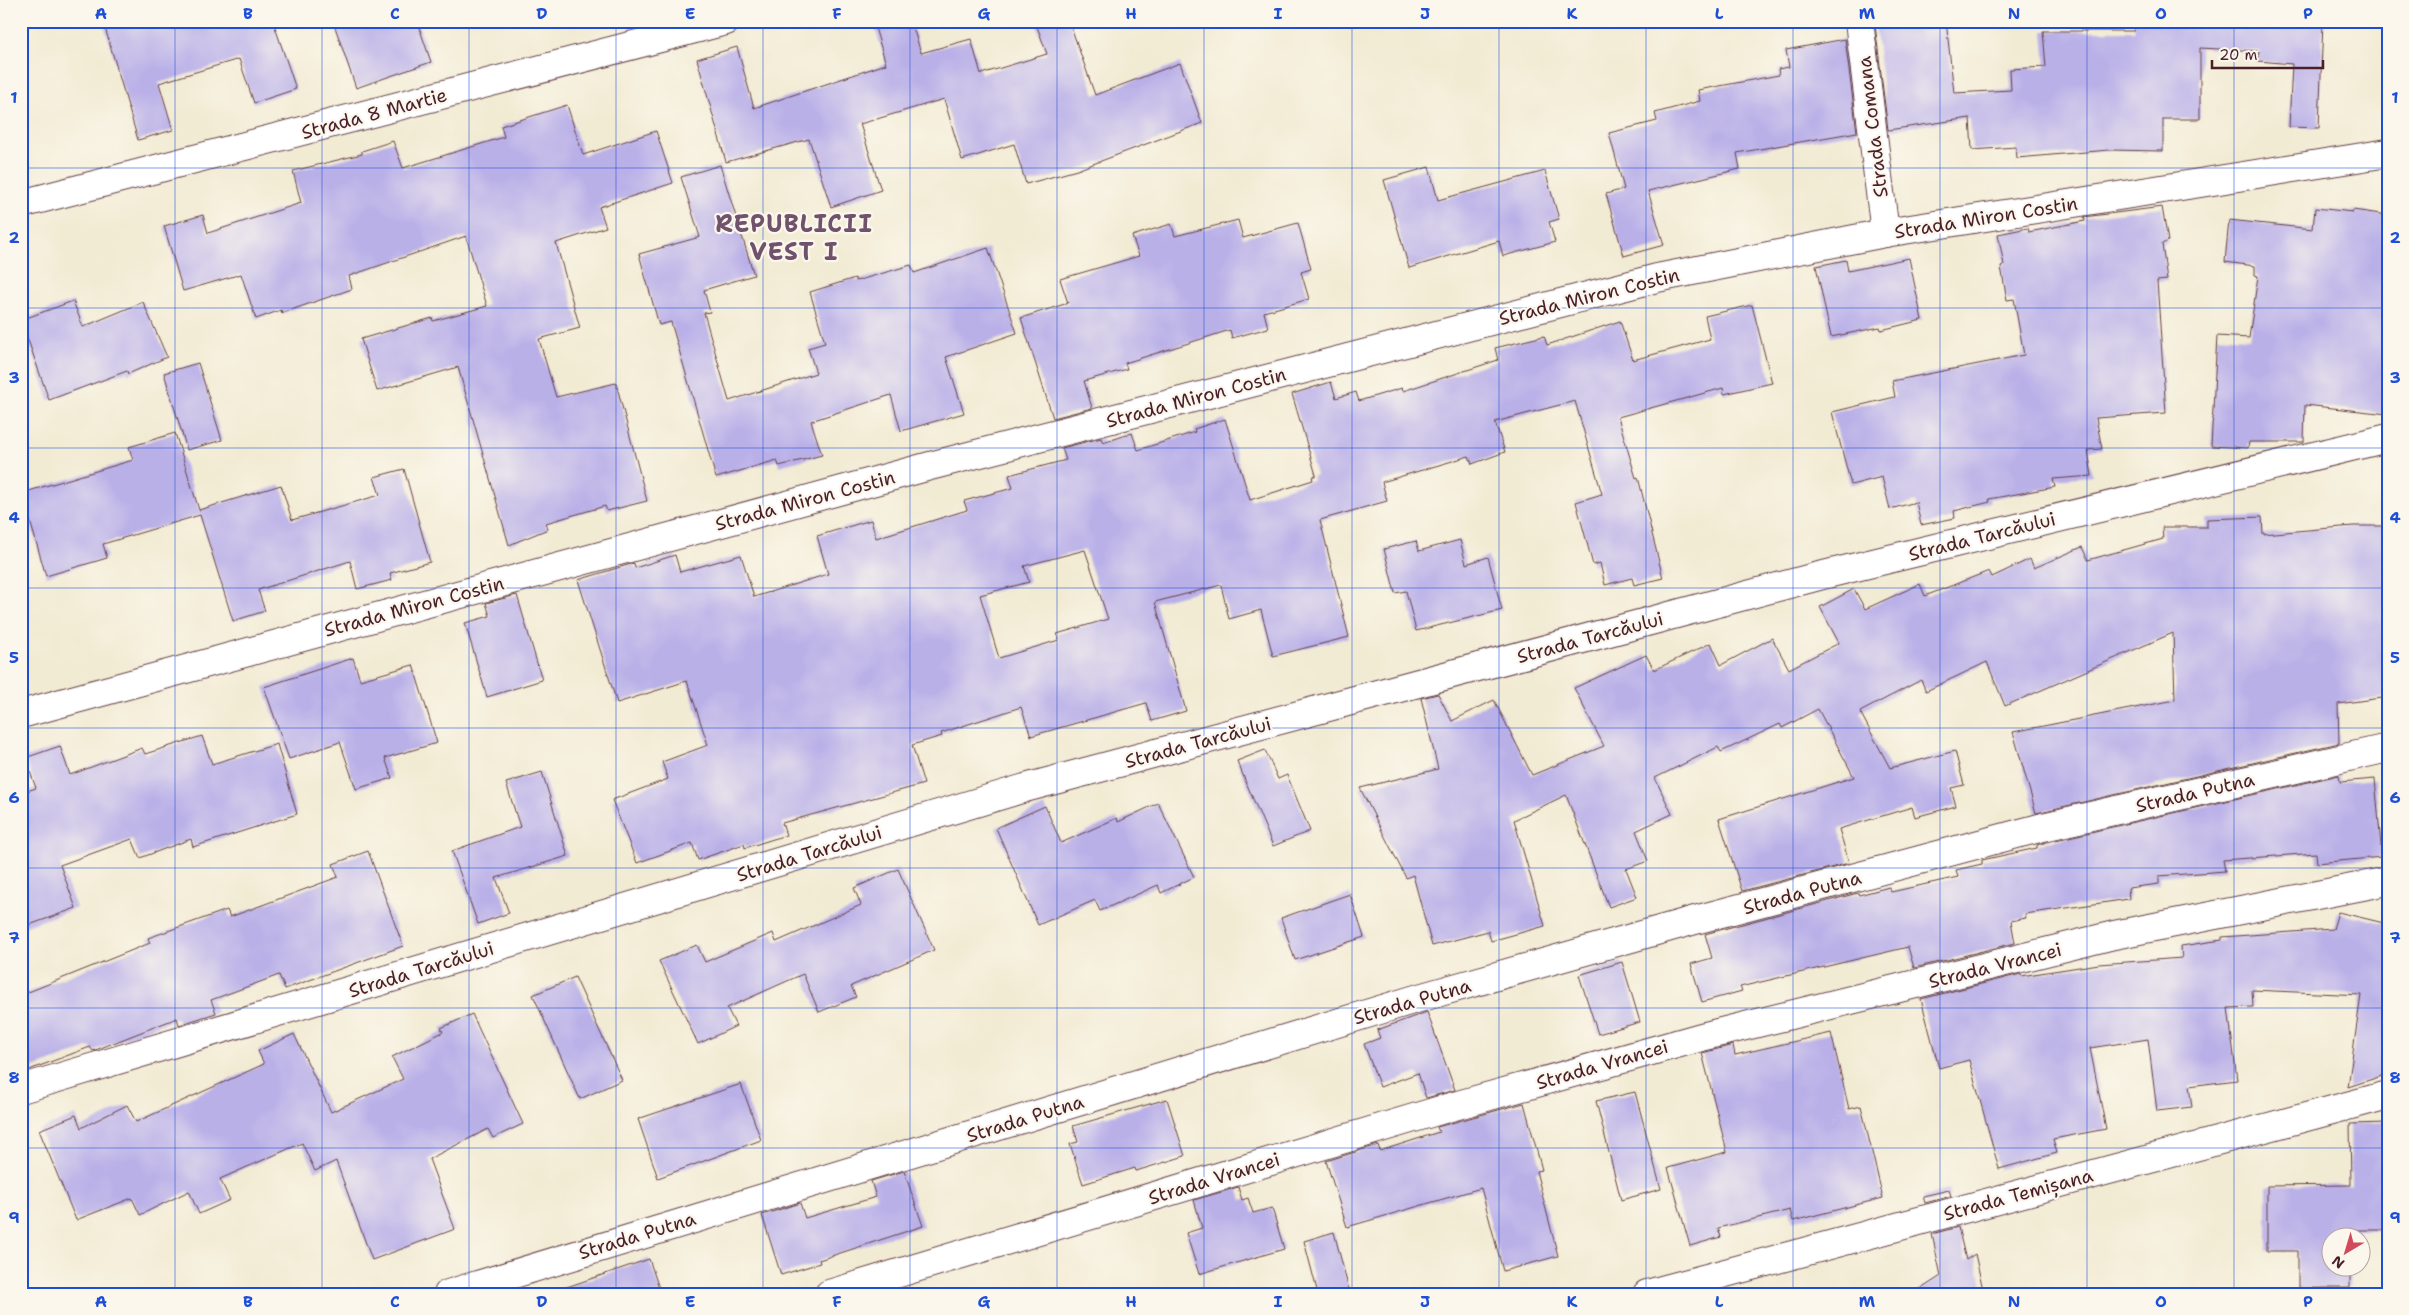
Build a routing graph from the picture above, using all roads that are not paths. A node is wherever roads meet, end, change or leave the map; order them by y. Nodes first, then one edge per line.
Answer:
1 (726, 21) edge
2 (1859, 21) edge
3 (2388, 153) edge
4 (21, 204) edge
5 (1885, 233) junction
6 (2388, 438) edge
7 (21, 714) edge
8 (2388, 748) edge
9 (2388, 881) edge
10 (21, 1089) edge
11 (2388, 1094) edge
12 (448, 1294) edge
13 (829, 1294) edge
14 (1647, 1294) edge

1 - 4 street, Strada 8 Martie
2 - 5 street, Strada Comana
3 - 5 street, Strada Miron Costin
5 - 7 street, Strada Miron Costin
6 - 10 street, Strada Tarcăului
8 - 12 street, Strada Putna
9 - 13 street, Strada Vrancei
11 - 14 street, Strada Temișana

